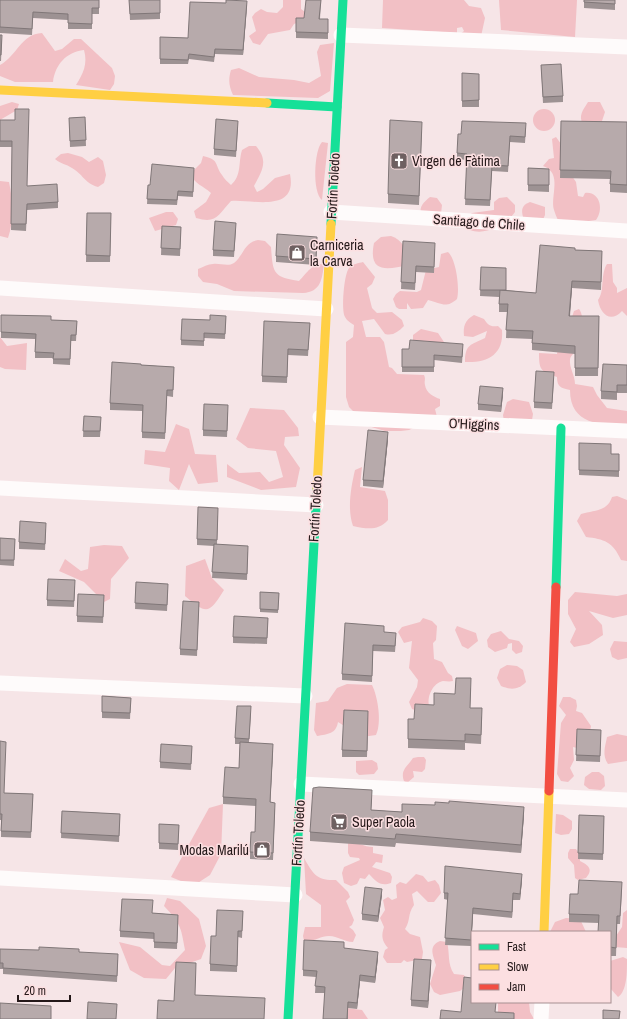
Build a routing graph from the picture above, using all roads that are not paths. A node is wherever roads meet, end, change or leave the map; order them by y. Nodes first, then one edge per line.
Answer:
1 (343, 0) edge
2 (341, 35) junction
3 (627, 47) edge
4 (0, 90) edge
5 (337, 107) junction
6 (331, 212) junction
7 (627, 231) edge
8 (0, 288) edge
9 (326, 309) junction
10 (320, 417) junction
11 (561, 428) junction
12 (627, 431) edge
13 (0, 488) edge
14 (316, 505) junction
15 (0, 683) edge
16 (305, 696) junction
17 (301, 784) junction
18 (549, 796) junction
19 (627, 800) edge
20 (0, 878) edge
21 (295, 895) junction
22 (544, 931) edge
23 (542, 1003) edge
24 (288, 1019) edge
25 (541, 1019) edge

1 - 2 street, Fortín Toledo
2 - 3 street
2 - 5 street, Fortín Toledo
4 - 5 street
5 - 6 street, Fortín Toledo
6 - 7 street, Santiago de Chile
6 - 9 street, Fortín Toledo
8 - 9 street
9 - 10 street, Fortín Toledo
10 - 11 street, O'Higgins
10 - 14 street, Fortín Toledo
11 - 12 street, O'Higgins
11 - 18 street
13 - 14 street
14 - 16 street, Fortín Toledo
15 - 16 street
16 - 17 street, Fortín Toledo
17 - 18 street
17 - 21 street, Fortín Toledo
18 - 19 street
18 - 22 street
20 - 21 street
21 - 24 street, Fortín Toledo
23 - 25 street

